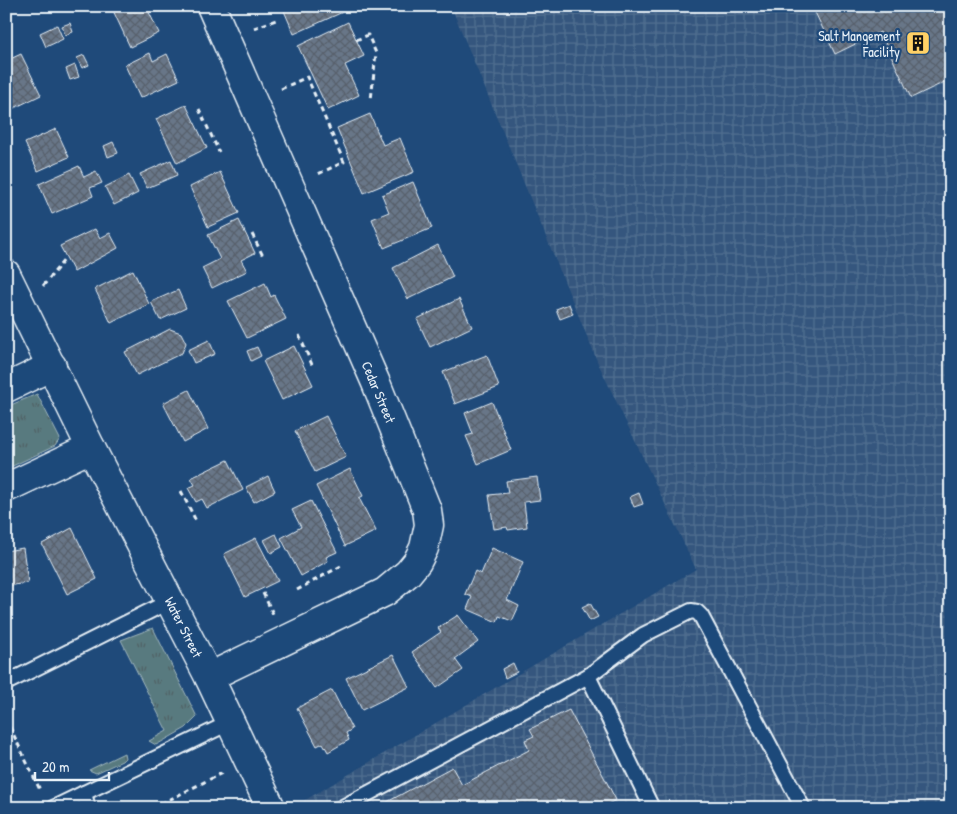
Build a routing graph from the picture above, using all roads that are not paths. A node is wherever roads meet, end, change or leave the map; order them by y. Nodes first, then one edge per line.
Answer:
1 (211, 6) edge
2 (6, 274) edge
3 (52, 366) junction
4 (6, 388) edge
5 (91, 448) junction
6 (6, 488) edge
7 (170, 601) junction
8 (209, 676) junction
9 (588, 676) junction
10 (6, 683) edge
11 (231, 722) junction
12 (84, 794) junction
13 (49, 803) edge
14 (88, 808) edge
15 (271, 808) edge
16 (341, 808) edge
17 (652, 808) edge
18 (803, 808) edge

1 - 8 street, Cedar Street
2 - 3 street, Water Street
3 - 4 street
3 - 5 street, Water Street
5 - 6 street
5 - 7 street, Water Street
7 - 8 street, Water Street
7 - 10 lane
8 - 11 street, Water Street
9 - 16 lane
9 - 17 lane
9 - 18 lane
11 - 12 lane
11 - 15 street, Water Street
12 - 13 lane
12 - 14 lane

